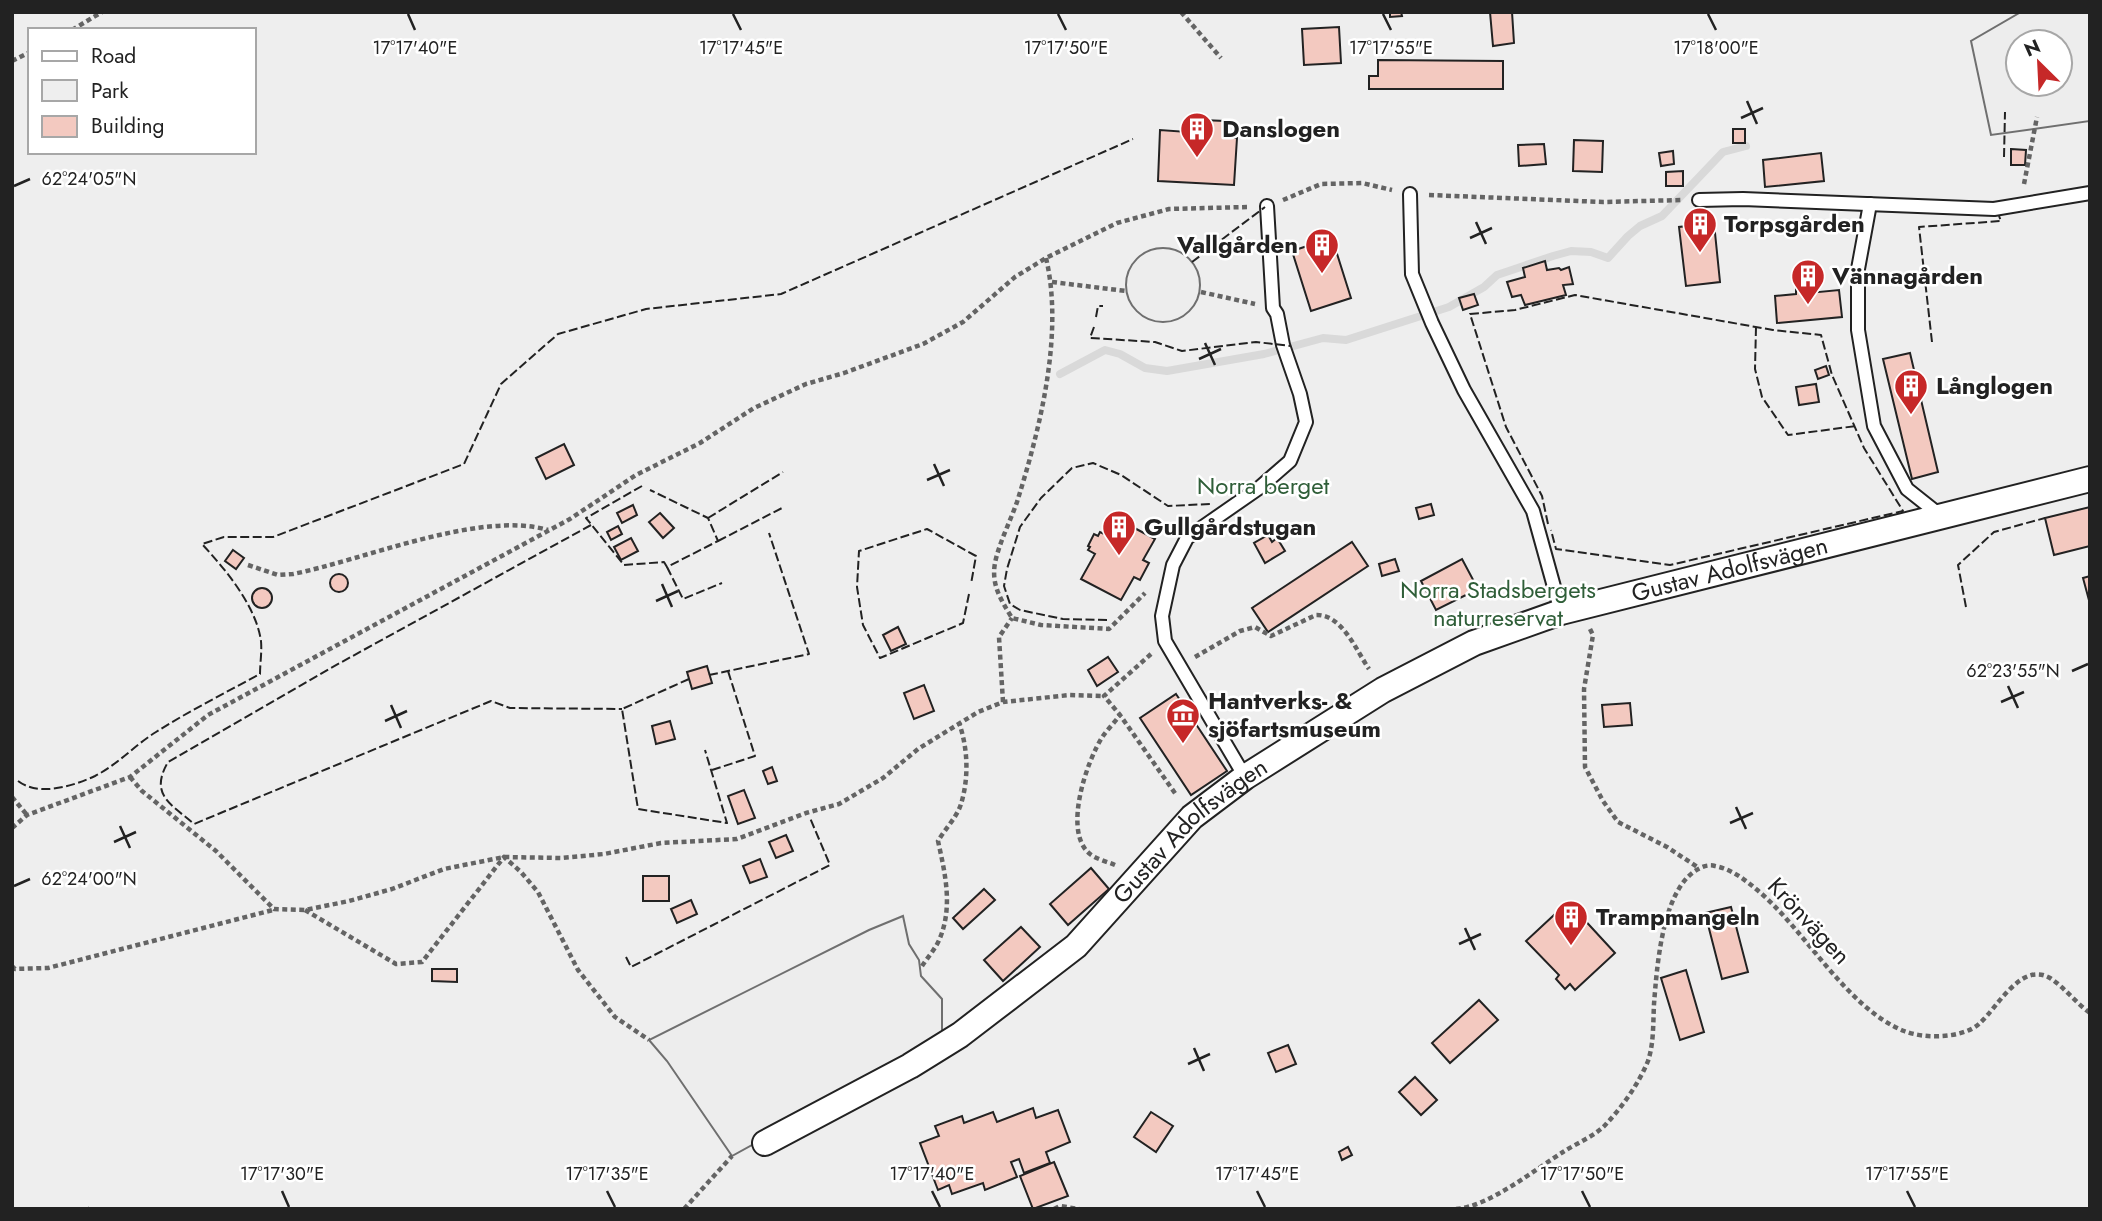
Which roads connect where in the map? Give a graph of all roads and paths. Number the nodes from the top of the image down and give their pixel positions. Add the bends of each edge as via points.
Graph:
1 (102, 12) edge
2 (1181, 12) edge
3 (75, 28) edge
4 (28, 53) edge
5 (1221, 58) dead end
6 (12, 61) edge
7 (2037, 117) dead end
8 (2090, 193) edge
9 (1410, 194) junction
10 (1699, 200) dead end
11 (1655, 201) dead end
12 (1870, 204) junction
13 (2016, 205) junction
14 (1267, 206) junction
15 (1046, 258) junction
16 (1052, 282) junction
17 (1126, 291) dead end
18 (1201, 292) dead end
19 (1273, 308) junction
20 (2090, 479) edge
21 (1941, 516) junction
22 (549, 530) junction
23 (248, 565) dead end
24 (1173, 565) junction
25 (1572, 610) junction
26 (1012, 618) junction
27 (1165, 641) junction
28 (1179, 666) junction
29 (1383, 690) junction
30 (1104, 696) junction
31 (1003, 702) junction
32 (1120, 715) junction
33 (960, 723) junction
34 (130, 777) junction
35 (1245, 777) junction
36 (12, 797) edge
37 (27, 815) junction
38 (1192, 817) junction
39 (12, 828) edge
40 (504, 857) junction
41 (1699, 868) junction
42 (1139, 875) junction
43 (274, 909) junction
44 (305, 910) junction
45 (12, 965) edge
46 (922, 966) dead end
47 (2090, 1013) edge
48 (649, 1040) dead end
49 (765, 1143) dead end
50 (732, 1156) dead end
51 (684, 1209) edge
52 (1054, 1209) edge
53 (1079, 1209) edge
54 (1456, 1209) edge

1 - 3 path
2 - 5 path
4 - 6 path
7 - 13 path
8 - 13 lane
9 - 11 path
9 - 14 path via 1362,183 1321,184
9 - 25 lane via 1412,274 1464,390 1533,511
10 - 12 lane
12 - 13 lane via 1994,209
12 - 21 lane via 1858,268 1857,330 1874,426 1907,489
14 - 15 path via 1169,209 1117,223
14 - 19 lane
15 - 16 path
15 - 22 path via 1015,277 963,322 923,344 806,384 754,408
16 - 17 path
16 - 26 path via 1048,381 995,564 995,591
18 - 19 path
19 - 24 lane via 1306,422 1290,461 1187,538
20 - 21 street, Gustav Adolfsvägen
21 - 25 street, Gustav Adolfsvägen
22 - 23 path via 503,524 472,529 293,574 278,575
22 - 34 path via 208,715
24 - 26 path via 1109,629 1041,625
24 - 27 lane via 1162,616
25 - 29 street, Gustav Adolfsvägen via 1474,643
25 - 41 path via 1593,635 1584,689 1585,767 1618,822
26 - 31 path via 999,637
27 - 28 lane
27 - 30 path
28 - 29 path via 1240,631 1255,627 1271,636 1322,615 1337,622
28 - 35 lane
29 - 35 street, Gustav Adolfsvägen
30 - 31 path
30 - 32 path
31 - 33 path
32 - 38 path
32 - 42 path via 1102,738 1086,775 1077,803 1077,825 1090,854
33 - 40 path via 839,804 737,839 661,843 561,858
33 - 46 path via 967,757 963,796 938,841 947,888 945,912 940,938
34 - 37 path
34 - 43 path via 216,851
35 - 38 street, Gustav Adolfsvägen
36 - 37 path
37 - 39 path
38 - 42 street, Gustav Adolfsvägen
40 - 44 path via 444,869 393,890
40 - 44 path via 422,962 396,964
40 - 48 path via 538,891 578,970 615,1017
41 - 47 path, Krönvägen via 1725,869 1775,904 1878,1019 1906,1032 1957,1034 1979,1024 2014,985 2031,975 2048,977
41 - 54 path via 1683,879 1671,905 1656,969 1652,1050 1630,1093 1606,1125 1504,1191
42 - 49 street, Gustav Adolfsvägen via 1076,946 960,1035
43 - 44 path
43 - 45 path via 48,968 15,969
50 - 51 path
52 - 53 path

